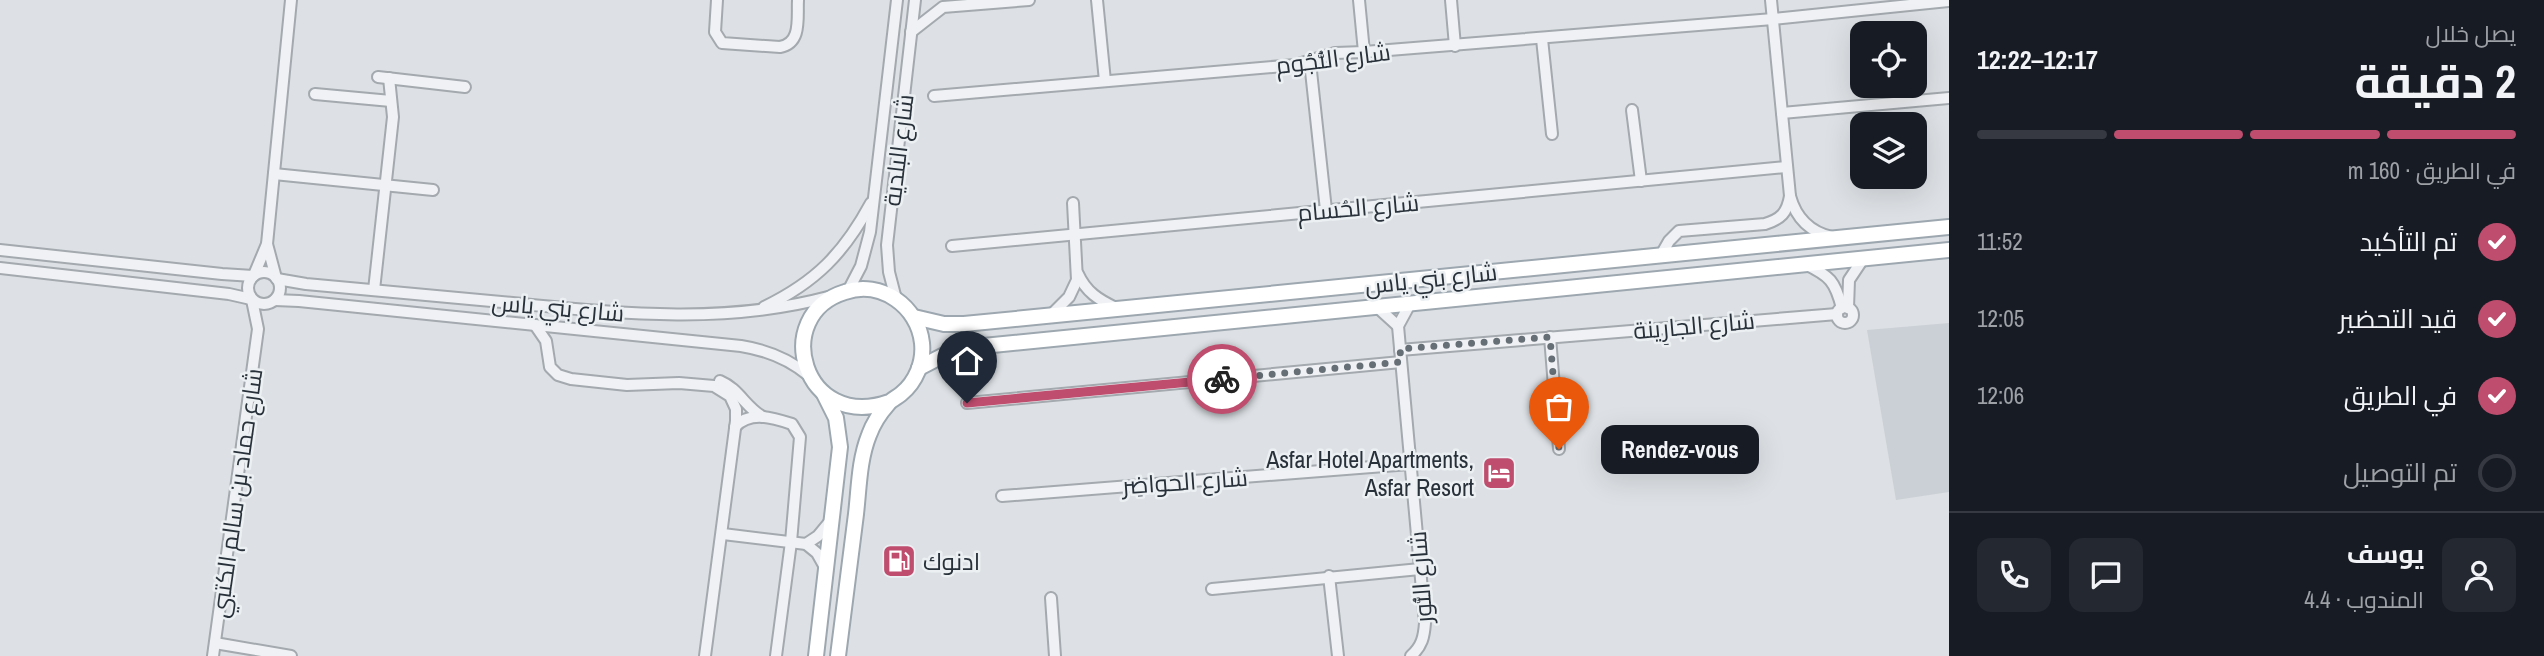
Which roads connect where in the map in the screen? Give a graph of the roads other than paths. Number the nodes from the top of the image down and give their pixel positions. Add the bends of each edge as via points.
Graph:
1 (292, 0) edge
2 (717, 0) edge
3 (798, 0) edge
4 (915, 0) edge
5 (1028, 0) edge
6 (1097, 0) edge
7 (1359, 0) edge
8 (1451, 0) edge
9 (1771, 0) edge
10 (896, 1) edge
11 (1949, 1) edge
12 (939, 4) edge
13 (1773, 19) junction
14 (911, 32) junction
15 (1542, 39) junction
16 (1455, 46) junction
17 (1364, 52) junction
18 (1310, 62) junction
19 (1105, 81) junction
20 (465, 86) dead end
21 (315, 94) dead end
22 (934, 96) dead end
23 (1949, 98) edge
24 (391, 101) junction
25 (1632, 110) dead end
26 (1782, 113) junction
27 (1552, 134) dead end
28 (1786, 167) junction
29 (274, 174) junction
30 (1641, 181) junction
31 (386, 185) junction
32 (433, 190) dead end
33 (1790, 197) junction
34 (874, 198) junction
35 (1073, 203) dead end
36 (1326, 210) junction
37 (1949, 227) edge
38 (1075, 234) junction
39 (1836, 237) junction
40 (267, 244) junction
41 (1757, 245) junction
42 (952, 246) dead end
43 (0, 250) edge
44 (1949, 250) edge
45 (1661, 255) junction
46 (1863, 259) junction
47 (1805, 264) junction
48 (0, 268) edge
49 (1078, 274) junction
50 (1705, 274) junction
51 (254, 275) junction
52 (276, 278) junction
53 (374, 290) junction
54 (843, 293) junction
55 (251, 299) junction
56 (896, 299) junction
57 (274, 301) junction
58 (1411, 302) junction
59 (1376, 306) junction
60 (1118, 309) junction
61 (1842, 310) junction
62 (753, 312) junction
63 (1051, 316) junction
64 (914, 317) junction
65 (535, 325) junction
66 (1398, 326) junction
67 (564, 328) junction
68 (258, 329) junction
69 (1550, 337) junction
70 (547, 348) junction
71 (1400, 349) junction
72 (1401, 362) junction
73 (919, 368) junction
74 (810, 377) junction
75 (694, 383) junction
76 (823, 393) junction
77 (889, 402) junction
78 (967, 403) dead end
79 (763, 418) junction
80 (736, 427) junction
81 (1559, 449) dead end
82 (1410, 464) junction
83 (1002, 496) dead end
84 (832, 518) junction
85 (723, 534) junction
86 (791, 542) junction
87 (806, 544) junction
88 (1420, 569) junction
89 (826, 571) junction
90 (1329, 576) junction
91 (1212, 589) dead end
92 (1051, 598) dead end
93 (215, 643) junction
94 (213, 656) edge
95 (291, 656) edge
96 (705, 656) edge
97 (776, 656) edge
98 (816, 656) edge
99 (838, 656) edge
100 (1055, 656) edge
101 (1338, 656) edge
102 (1411, 656) edge

1 - 29 street
2 - 3 street via 715,32 722,43 780,47 796,36
4 - 14 street, شارع البلدية
5 - 12 street
6 - 19 street
7 - 17 street
8 - 16 street
9 - 13 street
10 - 34 street, شارع البلدية
11 - 13 street, شارع النُّجُوم
12 - 14 street
13 - 15 street, شارع النُّجُوم
13 - 26 street
14 - 56 street, شارع البلدية via 887,246
15 - 16 street, شارع النُّجُوم
15 - 27 street
16 - 17 street, شارع النُّجُوم
17 - 18 street, شارع النُّجُوم via 1335,53
18 - 19 street, شارع النُّجُوم
18 - 36 street
19 - 22 street, شارع النُّجُوم
20 - 24 street via 383,78
21 - 24 street
23 - 26 street
24 - 31 street
25 - 30 street
26 - 28 street
28 - 30 street, شارع الحُسام
28 - 33 street
29 - 31 street
29 - 40 street
30 - 36 street, شارع الحُسام
31 - 32 street
31 - 53 street
33 - 39 street via 1802,221
33 - 45 street via 1784,215 1765,224 1679,230
34 - 54 street, شارع البلدية via 865,253
34 - 62 street via 828,265 801,287
35 - 38 street
36 - 38 street, شارع الحُسام
37 - 39 main road, شارع بني ياس
38 - 42 street, شارع الحُسام
38 - 49 street
39 - 41 main road, شارع بني ياس
40 - 51 street
40 - 52 street
41 - 45 main road, شارع بني ياس
41 - 50 main road via 1745,253 1706,258 1702,264
43 - 51 street
44 - 46 main road, شارع بني ياس
45 - 60 main road, شارع بني ياس
46 - 47 main road, شارع بني ياس
46 - 61 street via 1849,280
47 - 50 main road, شارع بني ياس
47 - 61 street via 1833,283
48 - 55 street
49 - 60 street via 1094,296
49 - 63 street via 1069,297
50 - 58 main road, شارع بني ياس
51 - 52 street via 266,272
51 - 55 street via 247,285
52 - 53 street, شارع بني ياس
52 - 57 street via 280,290
53 - 62 street, شارع بني ياس via 615,313 687,316
54 - 56 main road via 873,290
54 - 62 street, شارع بني ياس
54 - 74 main road via 816,312 804,337
55 - 57 street via 260,304
55 - 68 street, شارع حماد بن سالم الكتبي
56 - 64 main road
57 - 65 street, شارع بني ياس
57 - 68 street, شارع حماد بن سالم الكتبي
58 - 59 main road, شارع بني ياس
58 - 66 street
59 - 66 street
59 - 73 main road, شارع بني ياس via 973,346
60 - 63 main road, شارع بني ياس
61 - 69 street, شارع الجارِينة
63 - 64 main road, شارع بني ياس via 954,325
64 - 73 main road via 923,344
65 - 67 street, شارع بني ياس
65 - 70 street
66 - 71 street, شارع النُّور
67 - 70 street
67 - 74 street, شارع بني ياس via 753,348 785,359
68 - 93 street, شارع حماد بن سالم الكتبي
69 - 71 street, شارع الجارِينة
69 - 81 street
70 - 75 street via 550,367 564,377 627,385
71 - 72 street, شارع النُّور
72 - 78 street
72 - 82 street, شارع النُّور
73 - 77 main road via 911,384
74 - 76 main road
75 - 79 street via 728,384
75 - 80 street via 714,386 730,396
76 - 77 main road via 862,408
76 - 84 main road via 839,432
77 - 99 main road via 864,450
79 - 80 street via 750,417
79 - 86 street via 792,424 800,437
80 - 85 street
82 - 83 street, شارع الحواضِر
82 - 88 street, شارع النُّور
84 - 87 street
84 - 89 main road
85 - 86 street
85 - 96 street
86 - 87 street
86 - 97 street
87 - 89 street via 821,558
88 - 90 street
88 - 102 street, شارع النُّور via 1424,636
89 - 98 main road
90 - 91 street
90 - 101 street
92 - 100 street
93 - 94 street, شارع حماد بن سالم الكتبي
93 - 95 street

